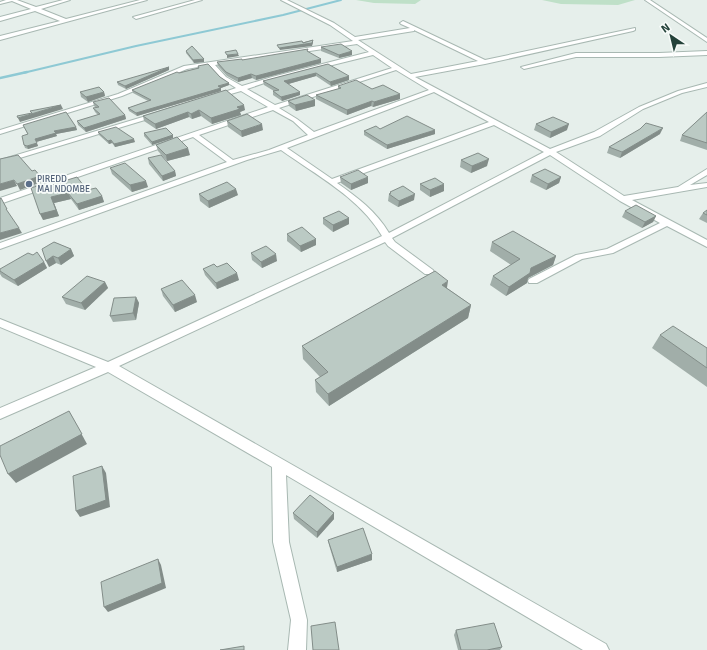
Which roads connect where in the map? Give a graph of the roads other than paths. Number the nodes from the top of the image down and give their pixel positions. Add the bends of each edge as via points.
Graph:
1 (12, 0) edge
2 (68, 0) edge
3 (145, 0) edge
4 (200, 0) edge
5 (283, 0) edge
6 (647, 0) edge
7 (294, 2) edge
8 (0, 3) edge
9 (38, 9) junction
10 (136, 17) dead end
11 (0, 20) edge
12 (66, 21) junction
13 (403, 23) dead end
14 (414, 29) junction
15 (633, 29) dead end
16 (0, 38) edge
17 (356, 40) junction
18 (707, 40) edge
19 (374, 53) junction
20 (707, 53) edge
21 (485, 62) junction
22 (211, 64) junction
23 (524, 67) dead end
24 (397, 68) junction
25 (410, 76) junction
26 (707, 86) edge
27 (242, 88) junction
28 (434, 90) junction
29 (206, 100) edge
30 (274, 108) junction
31 (160, 114) edge
32 (493, 123) junction
33 (0, 132) edge
34 (194, 135) junction
35 (313, 135) junction
36 (281, 147) junction
37 (550, 152) junction
38 (0, 162) edge
39 (233, 163) junction
40 (707, 171) edge
41 (331, 182) junction
42 (707, 185) edge
43 (679, 189) junction
44 (623, 199) junction
45 (0, 201) edge
46 (668, 223) junction
47 (386, 238) junction
48 (707, 244) edge
49 (0, 246) edge
50 (429, 272) dead end
51 (533, 281) dead end
52 (0, 323) edge
53 (107, 366) junction
54 (0, 414) edge
55 (280, 464) junction
56 (297, 650) edge
57 (600, 650) edge

1 - 8 street
1 - 9 street
2 - 9 street
3 - 12 street
4 - 10 street
5 - 7 street
6 - 18 street
7 - 17 street
9 - 11 street
9 - 12 street
12 - 16 street
13 - 14 street
14 - 17 street
14 - 21 street
15 - 21 street
17 - 19 street
17 - 22 street
19 - 24 street
19 - 27 street
20 - 23 street via 576,55
21 - 25 street
22 - 27 street via 224,78
22 - 33 street via 186,67 120,95
24 - 25 street
24 - 30 street
25 - 28 street
26 - 37 street via 680,92 641,108 597,134
27 - 29 street
27 - 30 street
28 - 32 street
28 - 35 street
30 - 34 street
30 - 35 street via 295,120
31 - 38 street
32 - 37 street
32 - 41 street
34 - 39 street
34 - 45 street
35 - 36 street
36 - 39 street
36 - 41 street
37 - 44 street
37 - 47 street
39 - 49 street
40 - 43 street
41 - 47 street via 355,199 378,222
42 - 43 street
43 - 44 street
44 - 46 street
46 - 48 street
46 - 51 street via 610,251 579,257
47 - 50 street via 390,244
47 - 53 street
52 - 53 street
53 - 54 street
53 - 55 street
55 - 56 street via 281,542 299,620
55 - 57 street

